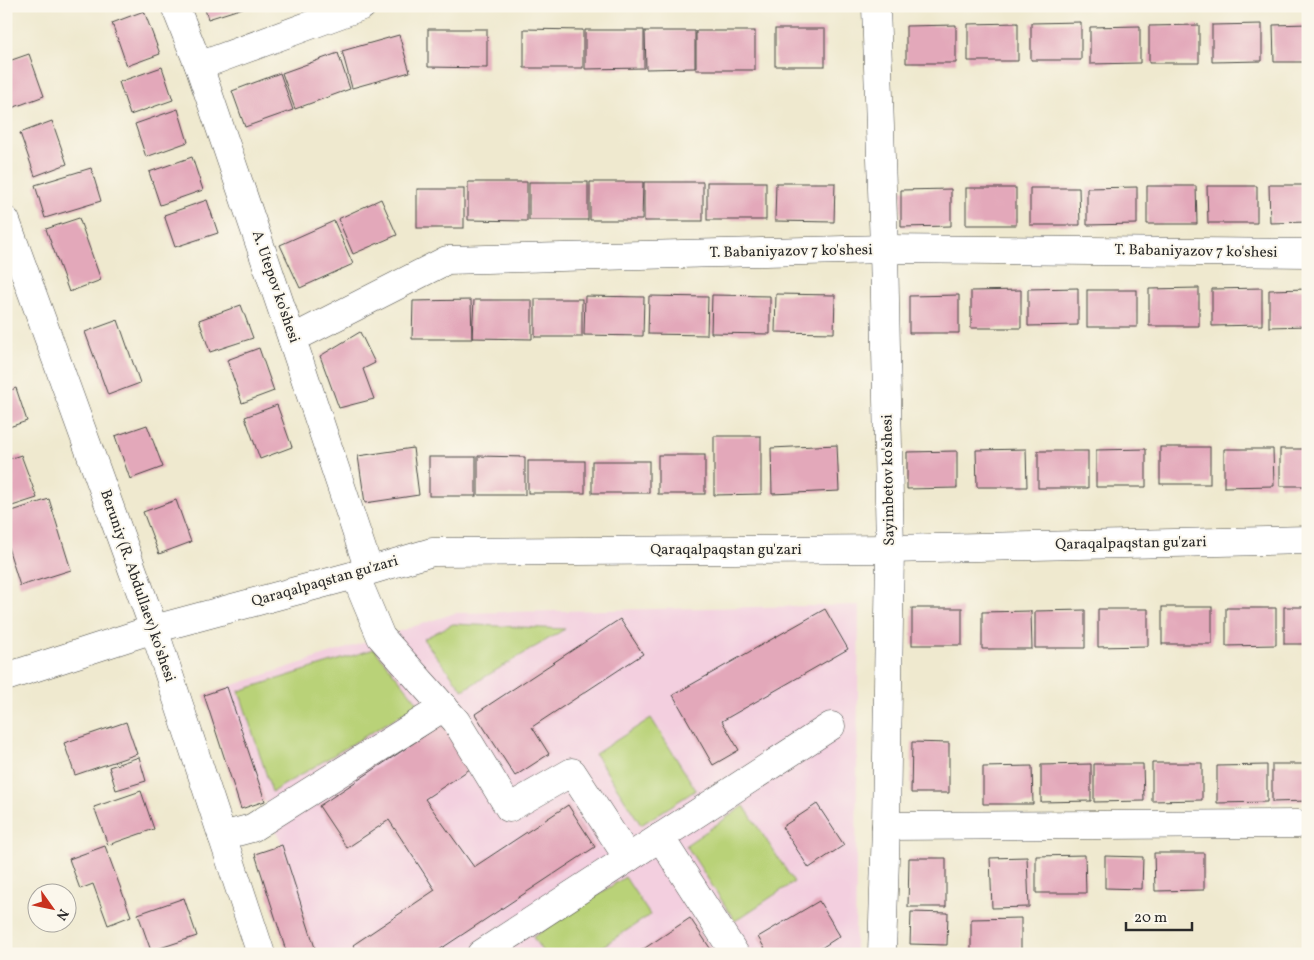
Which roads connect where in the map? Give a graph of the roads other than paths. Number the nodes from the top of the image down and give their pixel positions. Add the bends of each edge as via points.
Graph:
1 (175, 6) edge
2 (362, 6) edge
3 (876, 6) edge
4 (199, 66) junction
5 (6, 221) edge
6 (884, 249) junction
7 (1308, 253) edge
8 (292, 339) junction
9 (1308, 540) edge
10 (890, 549) junction
11 (362, 573) junction
12 (154, 629) junction
13 (6, 677) edge
14 (444, 708) junction
15 (831, 726) dead end
16 (1298, 824) dead end
17 (886, 826) junction
18 (222, 836) junction
19 (660, 837) junction
20 (628, 858) junction
21 (261, 954) edge
22 (481, 954) edge
23 (735, 954) edge
24 (882, 954) edge

1 - 4 street, A. Utepov ko'shesi
2 - 4 street
3 - 6 street, Sayimbetov ko'shesi
4 - 8 street, A. Utepov ko'shesi
5 - 12 street, Beruniy (R. Abdullaev) ko'shesi
6 - 7 street, T. Babaniyazov 7 ko'shesi
6 - 8 street, T. Babaniyazov 7 ko'shesi via 447,260
6 - 10 street, Sayimbetov ko'shesi
8 - 11 street, A. Utepov ko'shesi
9 - 10 street, Qaraqalpaqstan gu'zari
10 - 11 street, Qaraqalpaqstan gu'zari via 432,552
10 - 17 street, Sayimbetov ko'shesi
11 - 12 street, Qaraqalpaqstan gu'zari
11 - 14 street, A. Utepov ko'shesi via 381,637
12 - 13 street, Qaraqalpaqstan gu'zari
12 - 18 street, Beruniy (R. Abdullaev) ko'shesi
14 - 18 street via 252,828
14 - 20 street, A. Utepov ko'shesi via 456,721 509,808 572,772
15 - 19 street
16 - 17 street
17 - 24 street, Sayimbetov ko'shesi
18 - 21 street, Beruniy (R. Abdullaev) ko'shesi
19 - 20 street
19 - 23 street
20 - 22 street

